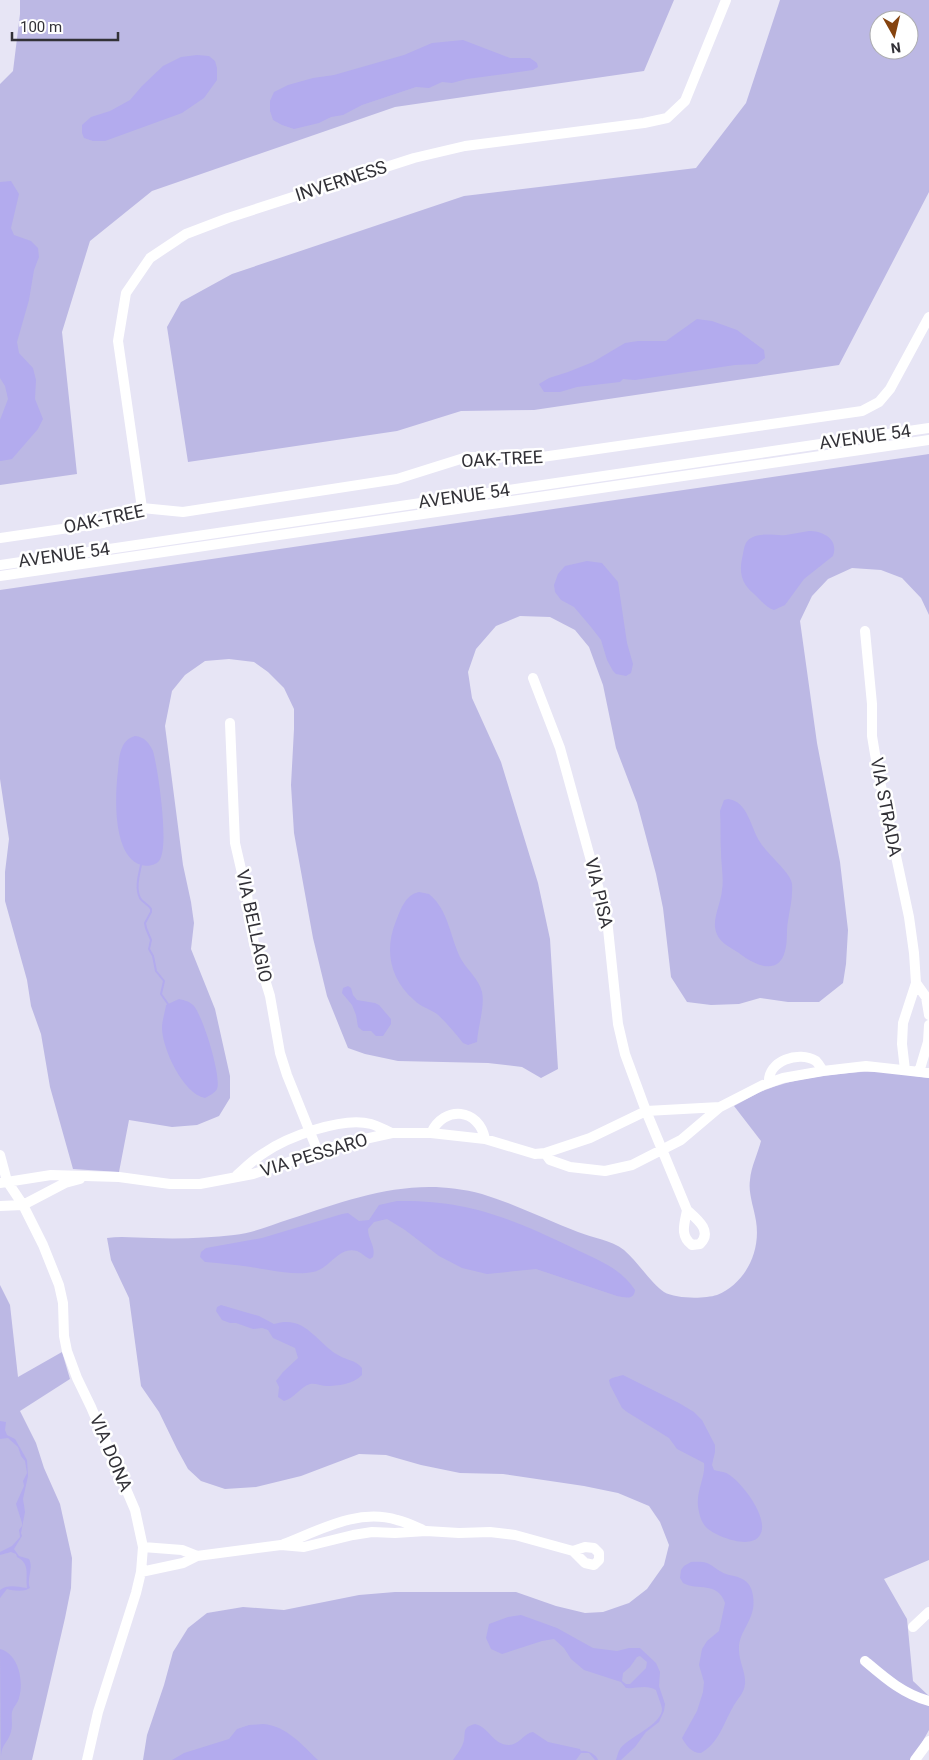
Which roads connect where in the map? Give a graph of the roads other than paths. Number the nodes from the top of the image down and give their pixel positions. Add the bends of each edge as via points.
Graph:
1 (726, 0) edge
2 (929, 317) edge
3 (929, 428) edge
4 (929, 440) edge
5 (142, 508) junction
6 (0, 538) edge
7 (0, 565) edge
8 (0, 576) edge
9 (865, 631) dead end
10 (533, 678) dead end
11 (230, 723) dead end
12 (916, 983) junction
13 (929, 1016) edge
14 (929, 1025) edge
15 (905, 1070) junction
16 (823, 1071) junction
17 (924, 1072) edge
18 (769, 1083) junction
19 (720, 1107) junction
20 (646, 1111) junction
21 (311, 1132) junction
22 (392, 1133) junction
23 (431, 1133) junction
24 (485, 1139) junction
25 (662, 1151) junction
26 (318, 1152) junction
27 (544, 1153) junction
28 (0, 1155) edge
29 (90, 1176) junction
30 (235, 1176) junction
31 (4, 1182) edge
32 (23, 1205) junction
33 (0, 1206) edge
34 (687, 1210) dead end
35 (426, 1531) junction
36 (281, 1545) junction
37 (143, 1547) junction
38 (573, 1551) dead end
39 (197, 1556) junction
40 (140, 1572) junction
41 (929, 1612) edge
42 (913, 1627) dead end
43 (865, 1661) dead end
44 (929, 1701) edge
45 (929, 1741) edge
46 (88, 1760) edge
47 (916, 1760) edge

1 - 5 street, INVERNESS via 685,101 667,118 465,146 414,158 228,218 186,234 150,258 126,293 118,341
2 - 5 street, OAK-TREE via 890,389 879,402 862,411 542,457 467,457 397,479 184,512
3 - 7 street, AVENUE 54
4 - 8 street, AVENUE 54
5 - 6 street, OAK-TREE via 102,523
9 - 12 street, VIA STRADA via 872,736 909,917
10 - 20 street, VIA PISA via 560,748 603,902 618,1024 625,1054
11 - 21 street, VIA BELLAGIO via 235,843 254,944 270,996 280,1053
12 - 13 street, VIA STRADA via 926,997
12 - 15 street, VIA STRADA via 902,1023
14 - 17 street
15 - 16 street, VIA PESSARO via 866,1066
15 - 17 street, VIA PESSARO
16 - 18 street, VIA PESSARO
16 - 18 street via 817,1062 794,1057 774,1067
18 - 19 street, VIA PESSARO
19 - 20 street, VIA PESSARO
19 - 25 street, VIA PESSARO via 681,1140
20 - 25 street, VIA PISA
20 - 27 street, VIA PESSARO via 590,1138
21 - 22 street, VIA PESSARO via 351,1122 370,1124
21 - 26 street, VIA BELLAGIO
21 - 30 street, VIA PESSARO via 264,1153
22 - 23 street, VIA PESSARO
22 - 26 street, VIA PESSARO
23 - 24 street, VIA PESSARO
23 - 24 street via 440,1119 466,1114 480,1125
24 - 27 street, VIA PESSARO via 534,1154
25 - 27 street, VIA PESSARO via 632,1166 605,1170 570,1167 550,1160
25 - 34 street, VIA PISA
26 - 30 street, VIA PESSARO via 253,1174
28 - 31 street, VIA DONA
29 - 30 street, VIA PESSARO via 200,1184
29 - 31 street, VIA PESSARO via 51,1174
29 - 32 street, VIA PESSARO via 64,1183
31 - 32 street, VIA DONA
32 - 33 street, VIA PESSARO
32 - 37 street, VIA DONA via 59,1285 68,1351 135,1510
35 - 36 street via 372,1532 304,1547
35 - 36 street via 396,1519 373,1516 353,1518
35 - 38 street via 515,1535
36 - 39 street
37 - 39 street via 182,1550
37 - 40 street, VIA DONA
39 - 40 street via 183,1563
40 - 46 street, VIA DONA via 98,1712
41 - 42 street
43 - 44 street via 896,1687
45 - 47 street

